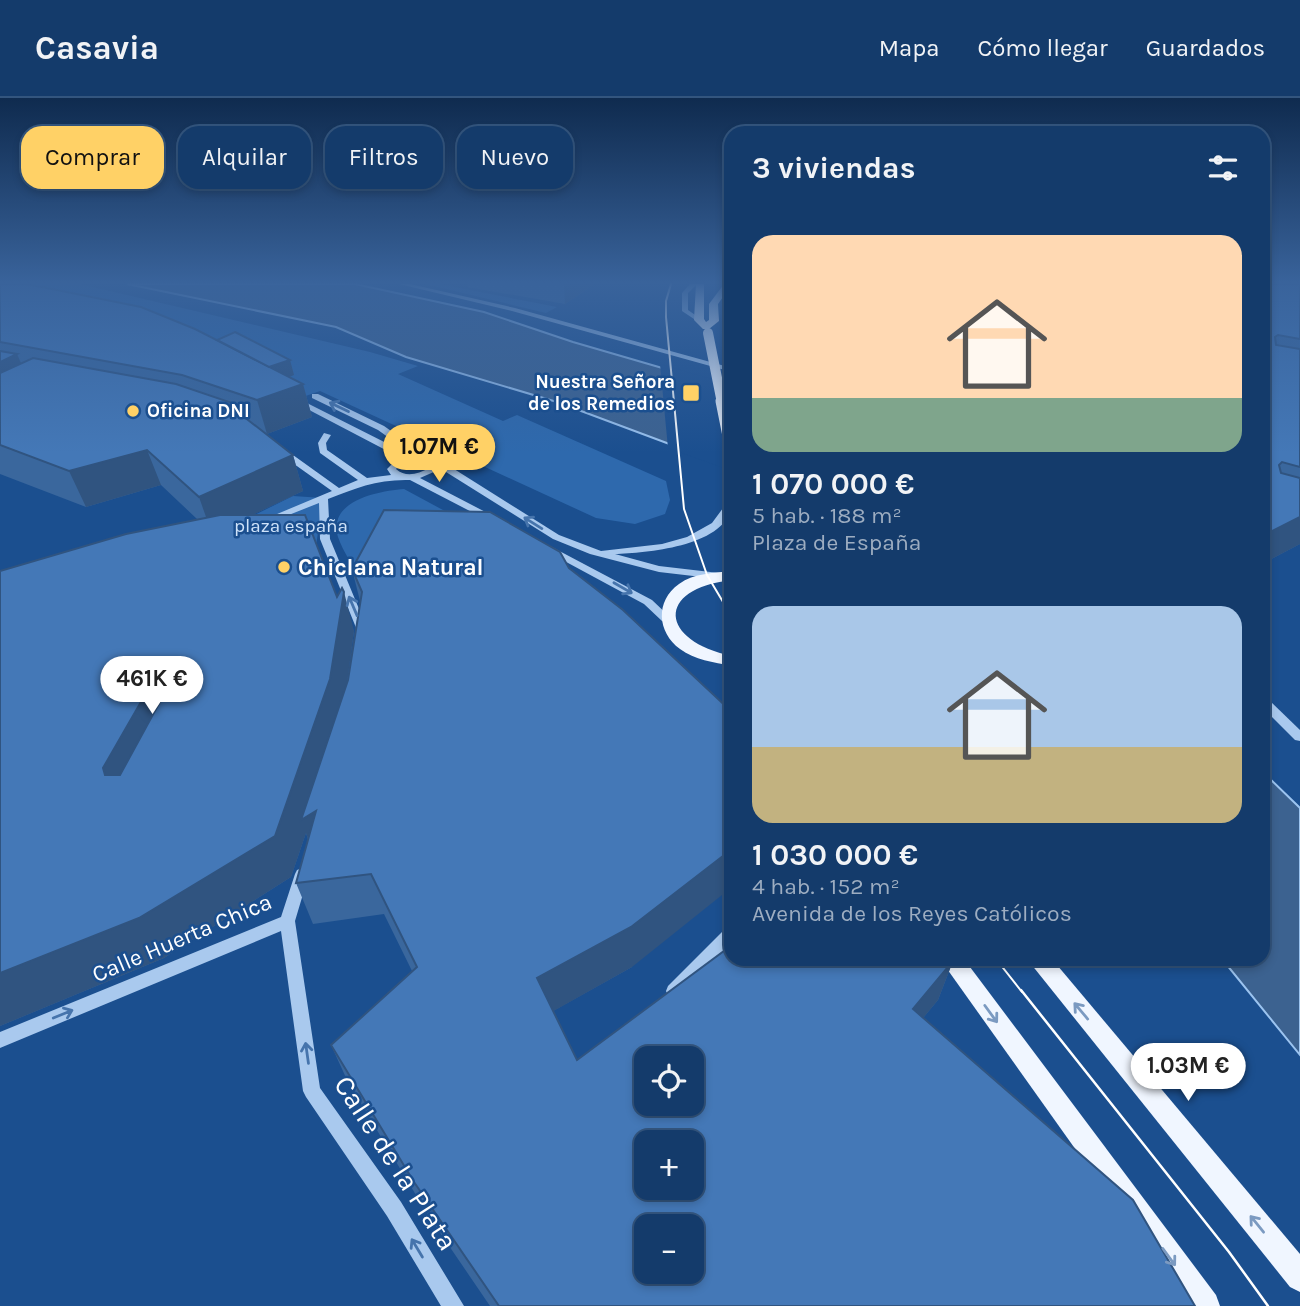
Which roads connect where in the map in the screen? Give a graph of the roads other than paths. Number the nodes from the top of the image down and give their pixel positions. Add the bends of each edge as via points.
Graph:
1 (632, 340) edge
2 (707, 340) edge
3 (724, 368) edge
4 (315, 396) dead end
5 (290, 398) edge
6 (724, 416) edge
7 (327, 435) dead end
8 (277, 448) edge
9 (422, 456) junction
10 (407, 457) junction
11 (435, 462) junction
12 (405, 477) junction
13 (365, 481) junction
14 (339, 492) junction
15 (323, 498) junction
16 (724, 514) edge
17 (506, 526) edge
18 (247, 528) edge
19 (541, 545) edge
20 (594, 552) junction
21 (585, 566) junction
22 (724, 573) edge
23 (724, 574) edge
24 (594, 586) edge
25 (666, 619) junction
26 (361, 643) edge
27 (706, 656) junction
28 (724, 659) edge
29 (724, 666) edge
30 (1270, 708) edge
31 (1300, 737) edge
32 (307, 859) edge
33 (287, 921) junction
34 (724, 941) edge
35 (956, 966) edge
36 (1044, 966) edge
37 (666, 999) edge
38 (0, 1040) edge
39 (1300, 1277) edge
40 (453, 1306) edge
41 (1205, 1306) edge

1 - 3 street
2 - 6 main road, bridge
9 -> 4 street via 382,428
5 - 10 street
7 - 13 street via 323,451
8 - 14 street
9 - 10 street
9 - 11 street
10 - 12 street via 392,465 392,472
11 - 12 street via 429,472
20 -> 11 street via 556,537
12 - 13 street
12 - 17 street
13 - 14 street
14 - 15 street
15 - 18 street
26 -> 15 street via 363,631 325,539
16 - 20 street via 715,525 662,547
19 - 21 street
20 - 22 street via 659,569
21 - 24 street
21 -> 25 street via 648,602
23 - 25 main road via 681,589 667,608
25 - 27 main road via 678,640
27 - 28 main road
27 - 29 main road
30 - 31 street
32 - 33 street, Calle Huerta Chica
38 -> 33 street, Calle Huerta Chica
40 -> 33 street, Calle de la Plata via 394,1209 312,1091
34 - 37 street
35 -> 41 main road
39 -> 36 main road

